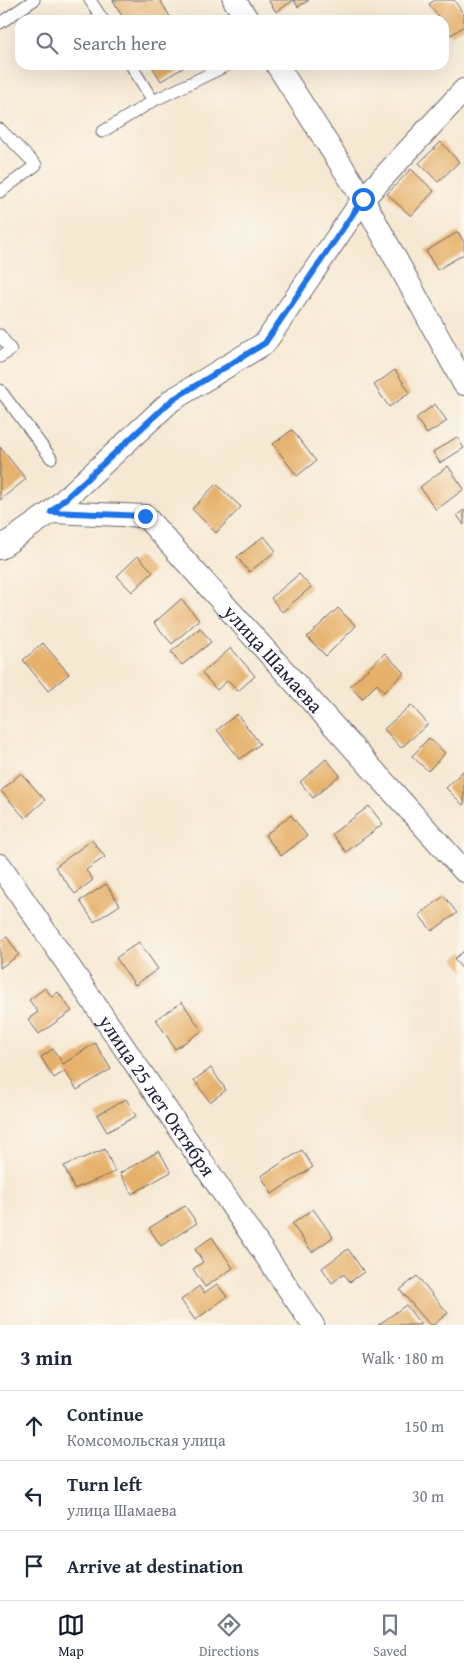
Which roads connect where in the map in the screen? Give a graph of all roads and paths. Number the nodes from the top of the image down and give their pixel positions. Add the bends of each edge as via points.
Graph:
1 (34, 0) edge
2 (90, 0) edge
3 (234, 0) edge
4 (100, 15) edge
5 (244, 15) edge
6 (0, 23) edge
7 (134, 70) edge
8 (218, 70) edge
9 (280, 70) edge
10 (464, 90) edge
11 (153, 101) junction
12 (0, 129) edge
13 (102, 132) dead end
14 (0, 192) edge
15 (363, 199) junction
16 (0, 335) edge
17 (0, 357) edge
18 (464, 384) edge
19 (0, 390) edge
20 (51, 458) dead end
21 (51, 512) junction
22 (0, 548) edge
23 (0, 865) edge
24 (464, 871) edge
25 (313, 1325) edge

1 - 6 lane
2 - 4 lane
3 - 5 street
7 - 11 lane
8 - 11 lane
9 - 15 street
10 - 15 street
11 - 13 lane
12 - 14 lane via 36,165
15 - 18 street
15 - 21 street via 265,343 172,400
16 - 17 lane via 11,350
19 - 20 lane
21 - 22 street
21 - 24 street, улица Шамаева via 145,516
23 - 25 street, улица 25 лет Октября

